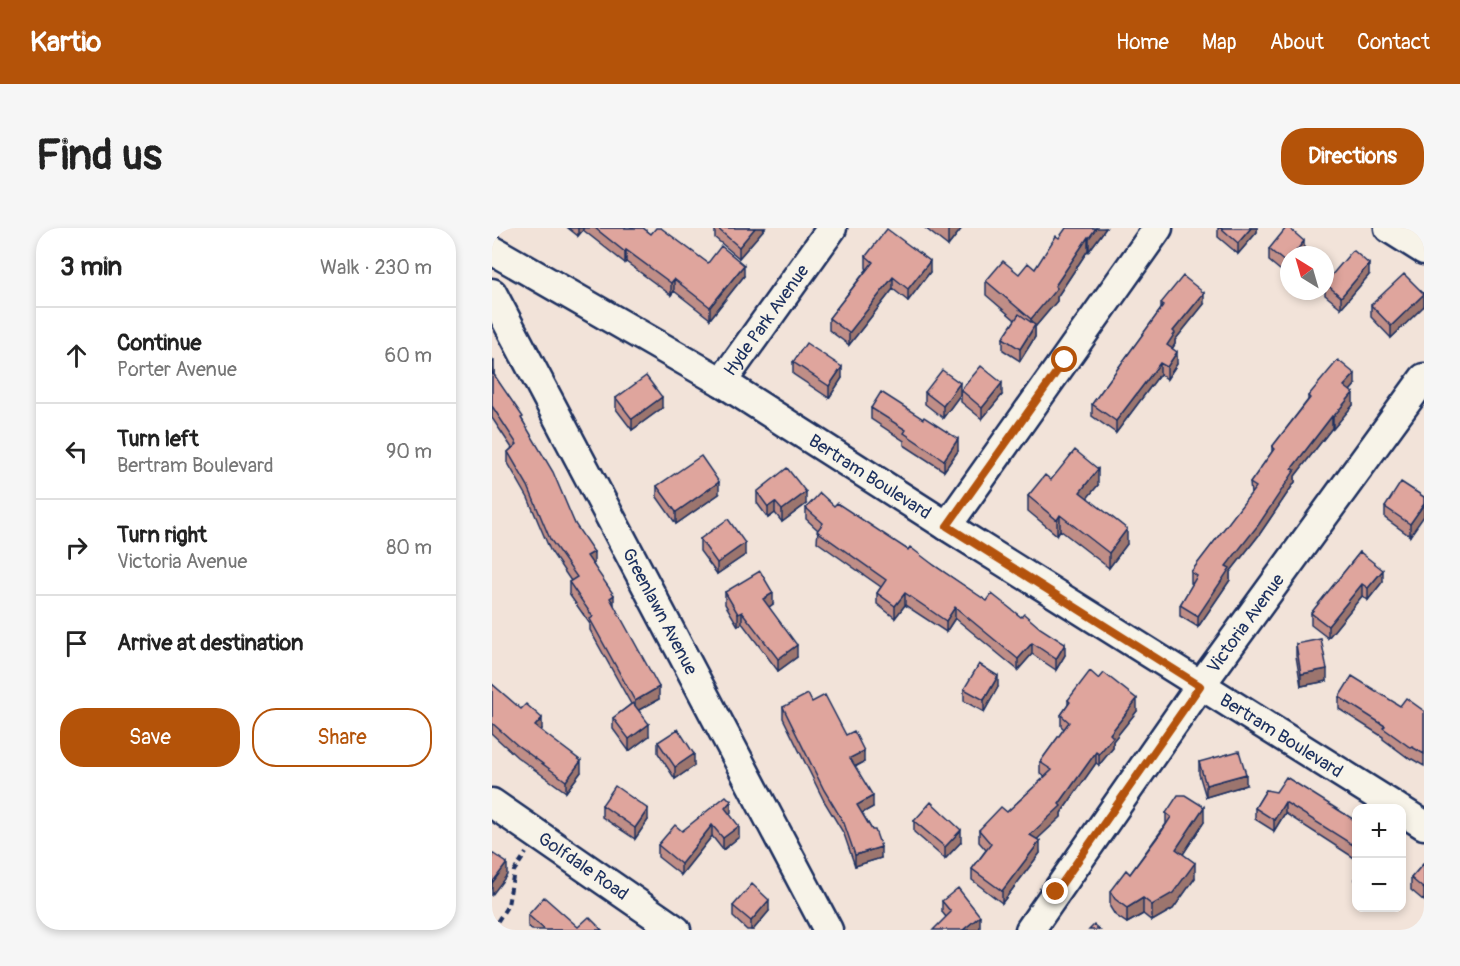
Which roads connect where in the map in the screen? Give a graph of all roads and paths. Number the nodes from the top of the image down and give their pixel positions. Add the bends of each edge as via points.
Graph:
1 (832, 228) edge
2 (1158, 228) edge
3 (1389, 228) edge
4 (492, 249) edge
5 (1424, 250) edge
6 (492, 293) edge
7 (1424, 378) edge
8 (722, 382) junction
9 (947, 526) junction
10 (1200, 686) junction
11 (492, 803) edge
12 (1391, 804) edge
13 (1406, 814) edge
14 (1424, 825) edge
15 (526, 852) dead end
16 (492, 930) edge
17 (676, 930) edge
18 (828, 930) edge
19 (1030, 930) edge

1 - 8 street, Hyde Park Avenue
2 - 9 street
3 - 5 street
4 - 8 street, Bertram Boulevard
6 - 18 street, Greenlawn Avenue
7 - 10 street, Victoria Avenue
8 - 9 street, Bertram Boulevard
9 - 10 street, Bertram Boulevard
10 - 12 street, Bertram Boulevard
10 - 19 street, Victoria Avenue
11 - 17 street, Golfdale Road
13 - 14 street
15 - 16 path via 514,871 508,905

